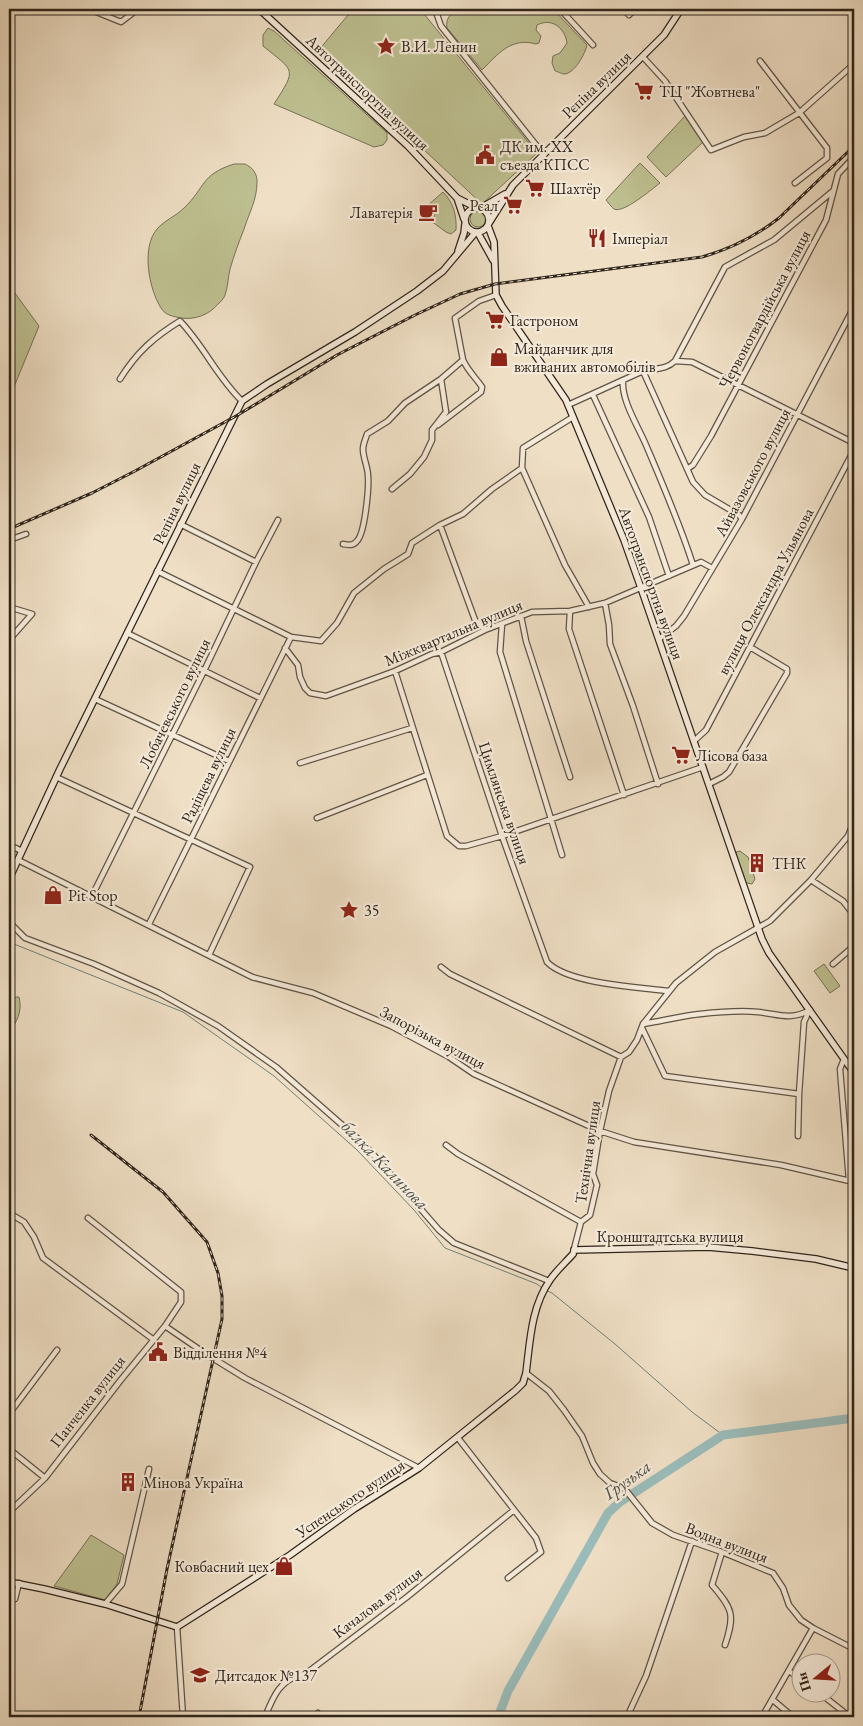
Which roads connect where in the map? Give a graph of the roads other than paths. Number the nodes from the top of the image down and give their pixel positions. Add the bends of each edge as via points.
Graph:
1 (89, 9) edge
2 (138, 9) edge
3 (259, 9) edge
4 (435, 9) edge
5 (624, 9) edge
6 (635, 9) edge
7 (562, 10) edge
8 (679, 10) edge
9 (593, 45) dead end
10 (642, 57) junction
11 (760, 61) dead end
12 (854, 64) edge
13 (800, 113) junction
14 (544, 155) junction
15 (854, 157) edge
16 (795, 183) dead end
17 (513, 185) junction
18 (834, 190) junction
19 (457, 198) junction
20 (479, 208) junction
21 (465, 221) junction
22 (489, 224) junction
23 (477, 233) junction
24 (456, 256) junction
25 (495, 262) junction
26 (496, 295) junction
27 (854, 307) edge
28 (463, 360) junction
29 (675, 361) junction
30 (643, 371) junction
31 (120, 378) dead end
32 (441, 379) junction
33 (623, 380) junction
34 (738, 384) junction
35 (593, 395) junction
36 (242, 402) junction
37 (568, 405) junction
38 (797, 414) junction
39 (573, 417) junction
40 (432, 430) junction
41 (854, 443) edge
42 (854, 450) edge
43 (522, 468) junction
44 (687, 469) junction
45 (392, 489) dead end
46 (742, 519) junction
47 (278, 520) dead end
48 (180, 524) junction
49 (440, 525) junction
50 (26, 534) dead end
51 (9, 540) edge
52 (343, 544) dead end
53 (256, 562) junction
54 (693, 565) junction
55 (712, 568) junction
56 (157, 571) junction
57 (669, 576) junction
58 (641, 588) junction
59 (606, 603) junction
60 (9, 607) edge
61 (589, 607) junction
62 (234, 608) junction
63 (570, 611) junction
64 (521, 616) junction
65 (502, 624) junction
66 (485, 630) junction
67 (127, 633) junction
68 (291, 636) junction
69 (659, 639) junction
70 (9, 640) edge
71 (750, 647) junction
72 (286, 648) junction
73 (441, 652) junction
74 (204, 671) junction
75 (395, 671) junction
76 (260, 698) junction
77 (95, 699) junction
78 (412, 728) junction
79 (172, 734) junction
80 (694, 741) junction
81 (229, 761) junction
82 (300, 763) dead end
83 (703, 767) junction
84 (427, 775) junction
85 (56, 777) junction
86 (570, 777) dead end
87 (658, 784) junction
88 (709, 784) junction
89 (624, 795) junction
90 (134, 813) junction
91 (317, 818) dead end
92 (551, 819) junction
93 (854, 822) edge
94 (502, 836) junction
95 (190, 840) junction
96 (9, 845) edge
97 (22, 851) junction
98 (562, 855) dead end
99 (18, 860) junction
100 (9, 879) edge
101 (811, 880) junction
102 (92, 896) junction
103 (854, 915) edge
104 (9, 922) edge
105 (149, 924) junction
106 (758, 928) junction
107 (854, 946) edge
108 (209, 955) junction
109 (833, 964) dead end
110 (441, 967) dead end
111 (669, 991) junction
112 (810, 1010) junction
113 (642, 1026) junction
114 (621, 1058) junction
115 (844, 1059) junction
116 (854, 1073) edge
117 (799, 1094) junction
118 (600, 1131) junction
119 (798, 1136) dead end
120 (446, 1146) dead end
121 (849, 1180) junction
122 (854, 1182) edge
123 (9, 1213) edge
124 (88, 1218) dead end
125 (581, 1222) junction
126 (574, 1252) junction
127 (854, 1268) edge
128 (549, 1281) junction
129 (165, 1326) junction
130 (154, 1340) junction
131 (57, 1350) dead end
132 (526, 1373) junction
133 (9, 1414) edge
134 (458, 1438) junction
135 (9, 1449) edge
136 (419, 1468) junction
137 (149, 1469) dead end
138 (45, 1478) junction
139 (514, 1510) junction
140 (9, 1512) edge
141 (692, 1542) junction
142 (722, 1552) junction
143 (508, 1578) dead end
144 (9, 1582) edge
145 (19, 1583) junction
146 (9, 1597) edge
147 (105, 1604) junction
148 (177, 1627) junction
149 (813, 1628) junction
150 (725, 1645) dead end
151 (854, 1650) edge
152 (789, 1671) joint
153 (773, 1700) junction
154 (834, 1704) edge
155 (183, 1717) edge
156 (265, 1717) edge
157 (627, 1717) edge
158 (762, 1717) edge
159 (793, 1717) edge
160 (850, 1717) edge

1 - 2 street via 121,22
3 - 19 street, Автотранспортна вулиця via 408,146
4 - 14 street via 441,26
5 - 6 street via 629,15
7 - 9 street
8 - 10 street, Рєпіна вулиця via 664,36
10 - 13 street via 665,80 711,150 765,133
10 - 14 street, Рєпіна вулиця
11 - 13 street
12 - 13 street
13 - 16 street via 827,148 827,158
14 - 17 street, Рєпіна вулиця
15 - 18 street, Червоногвардійська вулиця via 838,174
17 - 20 street via 501,198
17 - 22 street, Рєпіна вулиця
18 - 29 street via 774,240 725,268
18 - 34 street, Червоногвардійська вулиця via 826,220
19 - 20 street
19 - 21 street
20 - 21 street via 466,213
20 - 22 street via 486,212
21 - 23 street via 468,230
21 - 24 street
22 - 23 street
22 - 25 street, Автотранспортна вулиця
23 - 24 street, Рєпіна вулиця
23 - 25 street
24 - 36 street, Рєпіна вулиця via 417,291
25 - 26 street, Автотранспортна вулиця
26 - 28 street via 479,301 455,318
26 - 37 street, Автотранспортна вулиця
27 - 38 street, Айвазовського вулиця
28 - 32 street
28 - 40 street via 482,387 481,392
29 - 30 street via 662,369
29 - 34 street via 692,362
30 - 33 street
30 - 44 street
31 - 36 street via 140,351 180,321 228,388
32 - 40 street via 446,412
32 - 52 street via 405,403 388,422 367,434 363,448 369,479 367,506 360,538 350,546
33 - 35 street
33 - 54 street via 622,389 627,403
34 - 38 street
34 - 44 street, Червоногвардійська вулиця via 711,436
35 - 37 street
35 - 57 street via 649,518
36 - 48 street, Рєпіна вулиця
37 - 39 street, Автотранспортна вулиця
38 - 41 street
38 - 46 street, Айвазовського вулиця
39 - 43 street via 523,448
39 - 58 street, Автотранспортна вулиця
40 - 45 street via 432,440 424,457
42 - 71 street, вулиця Олександра Ульянова
43 - 49 street via 463,514
43 - 61 street via 565,565
44 - 46 street via 705,496
46 - 55 street, Айвазовського вулиця
47 - 53 street, Лобачевського вулиця
48 - 53 street
48 - 56 street, Рєпіна вулиця
49 - 66 street via 475,620
49 - 68 street via 412,543 408,554 354,593 321,641
50 - 51 street
53 - 62 street, Лобачевського вулиця
54 - 55 street via 700,562
54 - 57 street, Міжквартальна вулиця
55 - 69 street, Айвазовського вулиця via 684,616
56 - 62 street
56 - 67 street, Рєпіна вулиця
57 - 58 street, Міжквартальна вулиця
58 - 59 street, Міжквартальна вулиця
58 - 69 street, Автотранспортна вулиця
59 - 61 street, Міжквартальна вулиця
59 - 87 street via 610,644
60 - 70 street via 32,614
61 - 63 street, Міжквартальна вулиця
62 - 68 street
62 - 74 street, Лобачевського вулиця
63 - 64 street, Міжквартальна вулиця via 532,612
63 - 89 street via 569,629
64 - 65 street, Міжквартальна вулиця
64 - 86 street
65 - 66 street, Міжквартальна вулиця
65 - 92 street via 500,652
66 - 73 street, Міжквартальна вулиця
67 - 74 street
67 - 77 street, Рєпіна вулиця
68 - 72 street, Радіщева вулиця
69 - 80 street, Автотранспортна вулиця
71 - 80 street, вулиця Олександра Ульянова via 706,730
71 - 88 street via 786,669 787,673 730,772
72 - 75 street, Міжквартальна вулиця via 298,664 305,688 316,695 326,696
72 - 76 street, Радіщева вулиця
73 - 75 street, Міжквартальна вулиця
73 - 94 street, Цимлянська вулиця
74 - 76 street
74 - 79 street, Лобачевського вулиця
75 - 78 street
76 - 81 street, Радіщева вулиця
77 - 79 street
77 - 85 street, Рєпіна вулиця
78 - 82 street
78 - 84 street
79 - 81 street
79 - 90 street, Лобачевського вулиця
80 - 83 street, Автотранспортна вулиця
81 - 95 street, Радіщева вулиця
83 - 87 street
83 - 88 street, Автотранспортна вулиця
84 - 91 street
84 - 94 street via 447,836 459,846
85 - 90 street
85 - 97 street, Рєпіна вулиця
87 - 89 street
88 - 106 street, Автотранспортна вулиця
89 - 92 street
90 - 95 street
90 - 102 street, Лобачевського вулиця
92 - 94 street
92 - 98 street
93 - 101 street, Технічна вулиця via 848,836
94 - 111 street, Цимлянська вулиця via 547,962 558,971 579,978
95 - 105 street, Радіщева вулиця
95 - 108 street via 250,867
96 - 97 street
97 - 99 street, Рєпіна вулиця
99 - 100 street, Рєпіна вулиця
99 - 102 street, Запорізька вулиця
101 - 103 street via 843,901
101 - 106 street, Технічна вулиця via 770,921
102 - 105 street, Запорізька вулиця
104 - 128 street via 24,938 159,993 218,1026 276,1067 365,1145 454,1243
105 - 108 street, Запорізька вулиця
106 - 111 street, Технічна вулиця via 715,952
106 - 112 street, Автотранспортна вулиця via 769,953
107 - 109 street
108 - 118 street, Запорізька вулиця via 252,977 313,994 391,1026 474,1074
110 - 114 street
111 - 113 street, Технічна вулиця
112 - 113 street via 791,1017 758,1012 709,1014
112 - 115 street, Автотранспортна вулиця
112 - 117 street via 804,1022
113 - 114 street, Технічна вулиця via 637,1040
113 - 117 street via 665,1076
114 - 118 street, Технічна вулиця
115 - 116 street, Автотранспортна вулиця
115 - 121 street via 840,1069
117 - 119 street
118 - 121 street, Запорізька вулиця via 634,1142 781,1165
118 - 125 street, Технічна вулиця via 593,1174 597,1185 590,1215
120 - 125 street
121 - 122 street, Запорізька вулиця
123 - 130 street via 24,1222 43,1258
124 - 129 street, Панченка вулиця via 180,1292 181,1302
125 - 126 street, Технічна вулиця
126 - 127 street, Кронштадтська вулиця via 708,1247 816,1259
126 - 128 street, Успенського вулиця
128 - 132 street, Успенського вулиця via 535,1310
129 - 130 street, Панченка вулиця
129 - 136 street via 245,1378
130 - 138 street, Панченка вулиця
131 - 133 street
132 - 134 street, Успенського вулиця via 516,1390
132 - 141 street, Водна вулиця via 546,1388 564,1410 582,1436 600,1474 630,1495 652,1523
134 - 136 street, Успенського вулиця
134 - 139 street
135 - 138 street
136 - 148 street, Успенського вулиця
137 - 147 street via 122,1584
138 - 140 street, Панченка вулиця
139 - 143 street via 536,1538 541,1552
139 - 156 street, Качалова вулиця via 304,1675 283,1683
141 - 142 street, Водна вулиця
141 - 157 street via 646,1676
142 - 149 street, Водна вулиця via 774,1573 784,1588 789,1605 801,1620
142 - 150 street via 712,1585 730,1607 731,1619
144 - 145 street
145 - 146 street via 15,1599
145 - 147 street
147 - 148 street
148 - 155 street
149 - 151 street, Водна вулиця
149 - 152 street
152 - 153 street
153 - 158 street
153 - 159 street
154 - 160 street

